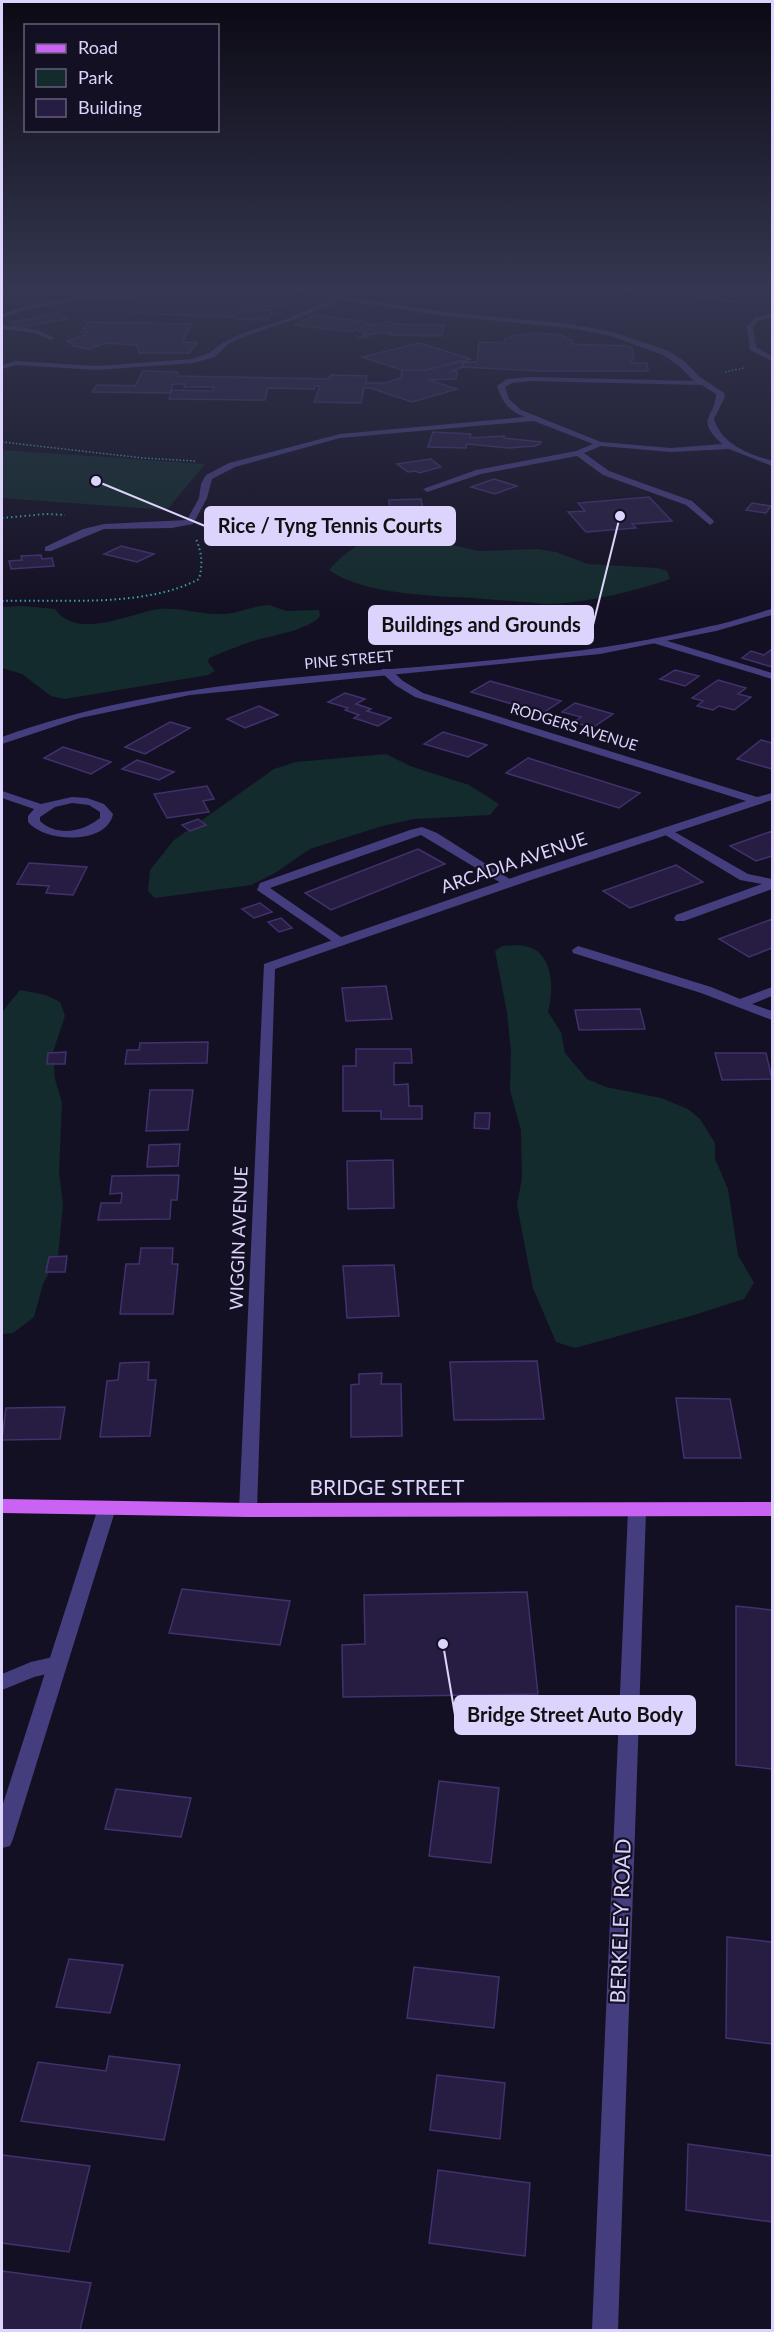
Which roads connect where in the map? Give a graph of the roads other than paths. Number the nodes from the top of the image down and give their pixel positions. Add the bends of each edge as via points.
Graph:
1 (504, 396) edge
2 (721, 396) edge
3 (533, 419) junction
4 (600, 444) junction
5 (731, 446) junction
6 (578, 453) junction
7 (772, 464) edge
8 (427, 489) dead end
9 (710, 522) dead end
10 (48, 549) dead end
11 (772, 612) edge
12 (657, 641) junction
13 (386, 671) junction
14 (772, 676) edge
15 (2, 741) edge
16 (2, 794) edge
17 (772, 796) edge
18 (758, 801) junction
19 (41, 808) junction
20 (666, 831) junction
21 (510, 883) junction
22 (772, 884) edge
23 (680, 918) dead end
24 (339, 942) junction
25 (578, 950) dead end
26 (269, 967) joint
27 (772, 991) edge
28 (741, 1003) junction
29 (772, 1016) edge
30 (2, 1506) edge
31 (106, 1508) junction
32 (772, 1509) edge
33 (248, 1510) junction
34 (637, 1511) junction
35 (57, 1664) junction
36 (2, 1682) edge
37 (2, 1839) edge
38 (605, 2331) edge

1 - 3 street via 519,412
2 - 5 street via 711,423
3 - 4 street
3 - 10 street via 340,436 232,465 209,477 190,522 104,526 75,534
4 - 5 street via 671,450
4 - 6 street
5 - 7 street
6 - 8 street via 479,472
6 - 9 street via 606,473 689,503
11 - 12 street, PINE STREET via 722,628
12 - 13 street, PINE STREET via 556,656
12 - 14 street
13 - 15 street, PINE STREET via 174,694 98,710
13 - 18 street, RODGERS AVENUE via 419,695
16 - 19 street
17 - 18 street, ARCADIA AVENUE
18 - 20 street, ARCADIA AVENUE
19 - 19 street via 58,801 85,801 104,808 107,814 91,830 56,834 34,822
20 - 21 street, ARCADIA AVENUE
20 - 22 street via 744,877
21 - 24 street, ARCADIA AVENUE
21 - 24 street via 422,831 264,886 263,891
22 - 23 street
24 - 26 street, ARCADIA AVENUE
25 - 28 street
26 - 33 street, WIGGIN AVENUE
27 - 28 street
28 - 29 street
30 - 31 main road, BRIDGE STREET
31 - 33 main road, BRIDGE STREET
31 - 35 street
32 - 34 main road, BRIDGE STREET
33 - 34 main road, BRIDGE STREET
34 - 38 street, BERKELEY ROAD
35 - 36 street
35 - 37 street

